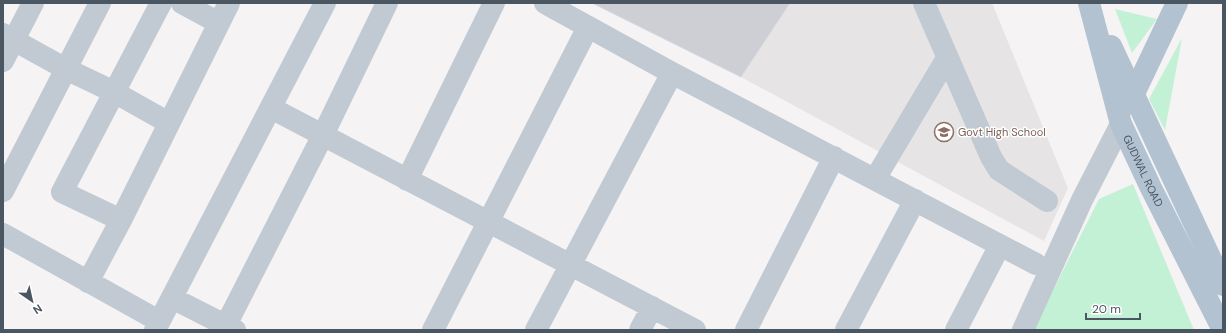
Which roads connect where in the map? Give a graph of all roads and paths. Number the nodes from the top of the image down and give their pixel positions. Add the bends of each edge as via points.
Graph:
1 (33, 3) edge
2 (100, 3) edge
3 (161, 3) edge
4 (182, 3) edge
5 (229, 3) edge
6 (325, 3) edge
7 (387, 3) edge
8 (494, 3) edge
9 (545, 3) edge
10 (924, 3) edge
11 (1089, 3) edge
12 (1092, 3) edge
13 (1177, 3) edge
14 (219, 23) junction
15 (588, 27) junction
16 (9, 37) edge
17 (947, 58) junction
18 (3, 62) edge
19 (66, 69) junction
20 (672, 73) junction
21 (114, 92) junction
22 (1133, 95) junction
23 (271, 108) junction
24 (169, 124) junction
25 (1121, 124) junction
26 (323, 136) junction
27 (834, 157) junction
28 (9, 165) edge
29 (875, 179) junction
30 (407, 180) junction
31 (3, 191) edge
32 (915, 200) junction
33 (1046, 201) dead end
34 (121, 220) junction
35 (489, 222) junction
36 (3, 234) edge
37 (1000, 245) junction
38 (1036, 264) dead end
39 (570, 265) junction
40 (88, 282) junction
41 (1223, 285) edge
42 (172, 298) junction
43 (652, 308) junction
44 (157, 326) edge
45 (230, 328) edge
46 (432, 330) edge
47 (536, 330) edge
48 (640, 330) edge
49 (695, 330) edge
50 (746, 330) edge
51 (846, 330) edge
52 (956, 330) edge
53 (1023, 330) edge
54 (1223, 330) edge

1 - 16 street
2 - 19 street
3 - 21 street
4 - 14 street
5 - 14 street
6 - 23 street
7 - 26 street
8 - 30 street
9 - 15 street
10 - 17 street
11 - 25 main road, GUDWAL ROAD
12 - 22 main road, GUDWAL ROAD
13 - 22 main road
14 - 24 street
15 - 20 street
15 - 35 street
16 - 18 street
16 - 19 street
17 - 29 street
17 - 33 street via 999,170
19 - 21 street
19 - 28 street
20 - 27 street
20 - 39 street
21 - 24 street
21 - 34 street via 62,192
22 - 25 main road
22 - 41 main road, GUDWAL ROAD
23 - 26 street
23 - 42 street
24 - 34 street
25 - 53 street via 1082,200
25 - 54 main road, GUDWAL ROAD via 1150,188
26 - 30 street
26 - 45 street
27 - 29 street
27 - 50 street
28 - 31 street
29 - 32 street
30 - 35 street
32 - 37 street
32 - 51 street
34 - 40 street
35 - 39 street
35 - 46 street
36 - 40 street
37 - 38 street
37 - 52 street
39 - 43 street
39 - 47 street
40 - 44 street
42 - 44 street
42 - 45 street
43 - 48 street
43 - 49 street

